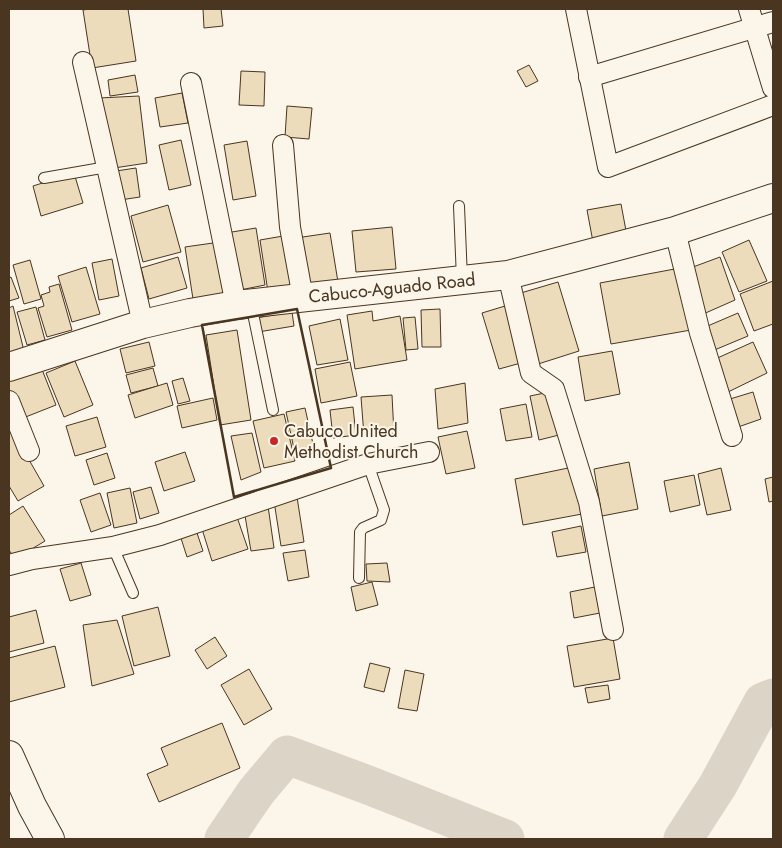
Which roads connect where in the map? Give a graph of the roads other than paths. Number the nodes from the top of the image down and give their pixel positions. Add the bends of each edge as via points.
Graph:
1 (576, 9) edge
2 (749, 9) edge
3 (764, 25) edge
4 (83, 62) dead end
5 (589, 77) junction
6 (191, 84) dead end
7 (773, 88) edge
8 (773, 106) edge
9 (283, 145) dead end
10 (107, 167) junction
11 (44, 178) dead end
12 (773, 198) edge
13 (459, 206) dead end
14 (675, 231) junction
15 (508, 275) junction
16 (462, 280) junction
17 (303, 298) junction
18 (244, 304) junction
19 (143, 324) junction
20 (9, 367) edge
21 (9, 401) edge
22 (273, 410) dead end
23 (732, 436) dead end
24 (29, 451) dead end
25 (429, 452) dead end
26 (368, 464) junction
27 (113, 547) junction
28 (9, 566) edge
29 (359, 578) dead end
30 (133, 593) dead end
31 (613, 630) dead end
32 (9, 755) edge
33 (50, 839) edge

1 - 5 street
2 - 3 street
3 - 5 street
3 - 7 street
4 - 10 street
5 - 8 street via 608,167
6 - 18 street
9 - 17 street via 290,227
10 - 11 lane
10 - 19 street
12 - 14 street, Cabuco-Aguado Road
13 - 16 lane
14 - 15 street, Cabuco-Aguado Road
14 - 23 street via 700,333
15 - 16 street, Cabuco-Aguado Road
15 - 31 street via 531,373 554,388 589,502
16 - 17 street, Cabuco-Aguado Road
17 - 18 street, Cabuco-Aguado Road
18 - 19 street, Cabuco-Aguado Road
18 - 22 lane
19 - 20 street, Cabuco-Aguado Road
21 - 24 street
25 - 26 street
26 - 27 street via 160,535
26 - 29 lane via 384,510 381,520 360,532
27 - 28 street via 32,559
27 - 30 lane
32 - 33 street

